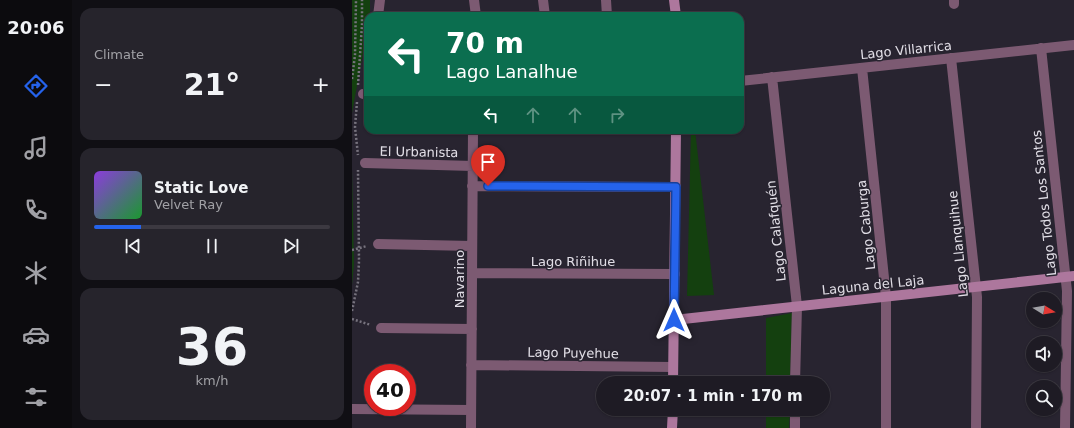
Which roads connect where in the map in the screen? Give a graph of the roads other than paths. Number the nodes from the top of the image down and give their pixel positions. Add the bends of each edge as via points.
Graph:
1 (380, 0) edge
2 (474, 0) edge
3 (543, 0) edge
4 (606, 0) edge
5 (674, 0) edge
6 (378, 12) edge
7 (476, 12) edge
8 (544, 12) edge
9 (607, 12) edge
10 (676, 12) edge
11 (1074, 45) edge
12 (1041, 48) junction
13 (951, 58) junction
14 (862, 68) junction
15 (772, 77) junction
16 (744, 80) edge
17 (473, 134) edge
18 (676, 134) edge
19 (365, 163) dead end
20 (473, 166) junction
21 (472, 186) junction
22 (676, 187) junction
23 (378, 244) road end
24 (472, 246) junction
25 (472, 273) junction
26 (674, 274) junction
27 (1070, 277) edge
28 (976, 287) junction
29 (886, 297) junction
30 (797, 306) junction
31 (674, 320) junction
32 (381, 328) road end
33 (472, 329) junction
34 (472, 365) junction
35 (673, 367) junction
36 (673, 376) edge
37 (795, 376) edge
38 (352, 409) edge
39 (471, 410) junction
40 (673, 416) edge
41 (795, 416) edge
42 (471, 428) edge
43 (672, 428) edge
44 (795, 428) edge
45 (886, 428) edge
46 (976, 428) edge
47 (1065, 428) edge

1 - 6 street
2 - 7 street
3 - 8 street
4 - 9 street
5 - 10 street
11 - 12 street, Lago Villarrica
12 - 13 street, Lago Villarrica
12 - 27 street, Lago Todos Los Santos
13 - 14 street, Lago Villarrica
13 - 28 street, Lago Llanquihue
14 - 15 street, Lago Villarrica
14 - 29 street, Lago Caburga
15 - 16 street, Lago Villarrica
15 - 30 street, Lago Calafquén
17 - 20 street, Navarino
18 - 22 street
19 - 20 street, El Urbanista
20 - 21 street, Navarino
21 - 22 street
21 - 24 street, Navarino
22 - 26 street
23 - 24 street
24 - 25 street, Navarino
25 - 26 street, Lago Riñihue
25 - 33 street, Navarino
26 - 31 street
27 - 28 street, Laguna del Laja
27 - 47 street, Lago Todos Los Santos via 1067,291
28 - 29 street, Laguna del Laja
28 - 46 street, Lago Llanquihue
29 - 30 street, Laguna del Laja
29 - 45 street, Lago Caburga
30 - 31 street, Laguna del Laja
30 - 37 street, Lago Calafquén
31 - 35 street
32 - 33 street
33 - 34 street, Navarino
34 - 35 street, Lago Puyehue
34 - 39 street, Navarino
35 - 36 street
38 - 39 street
39 - 42 street, Navarino
40 - 43 street
41 - 44 street

